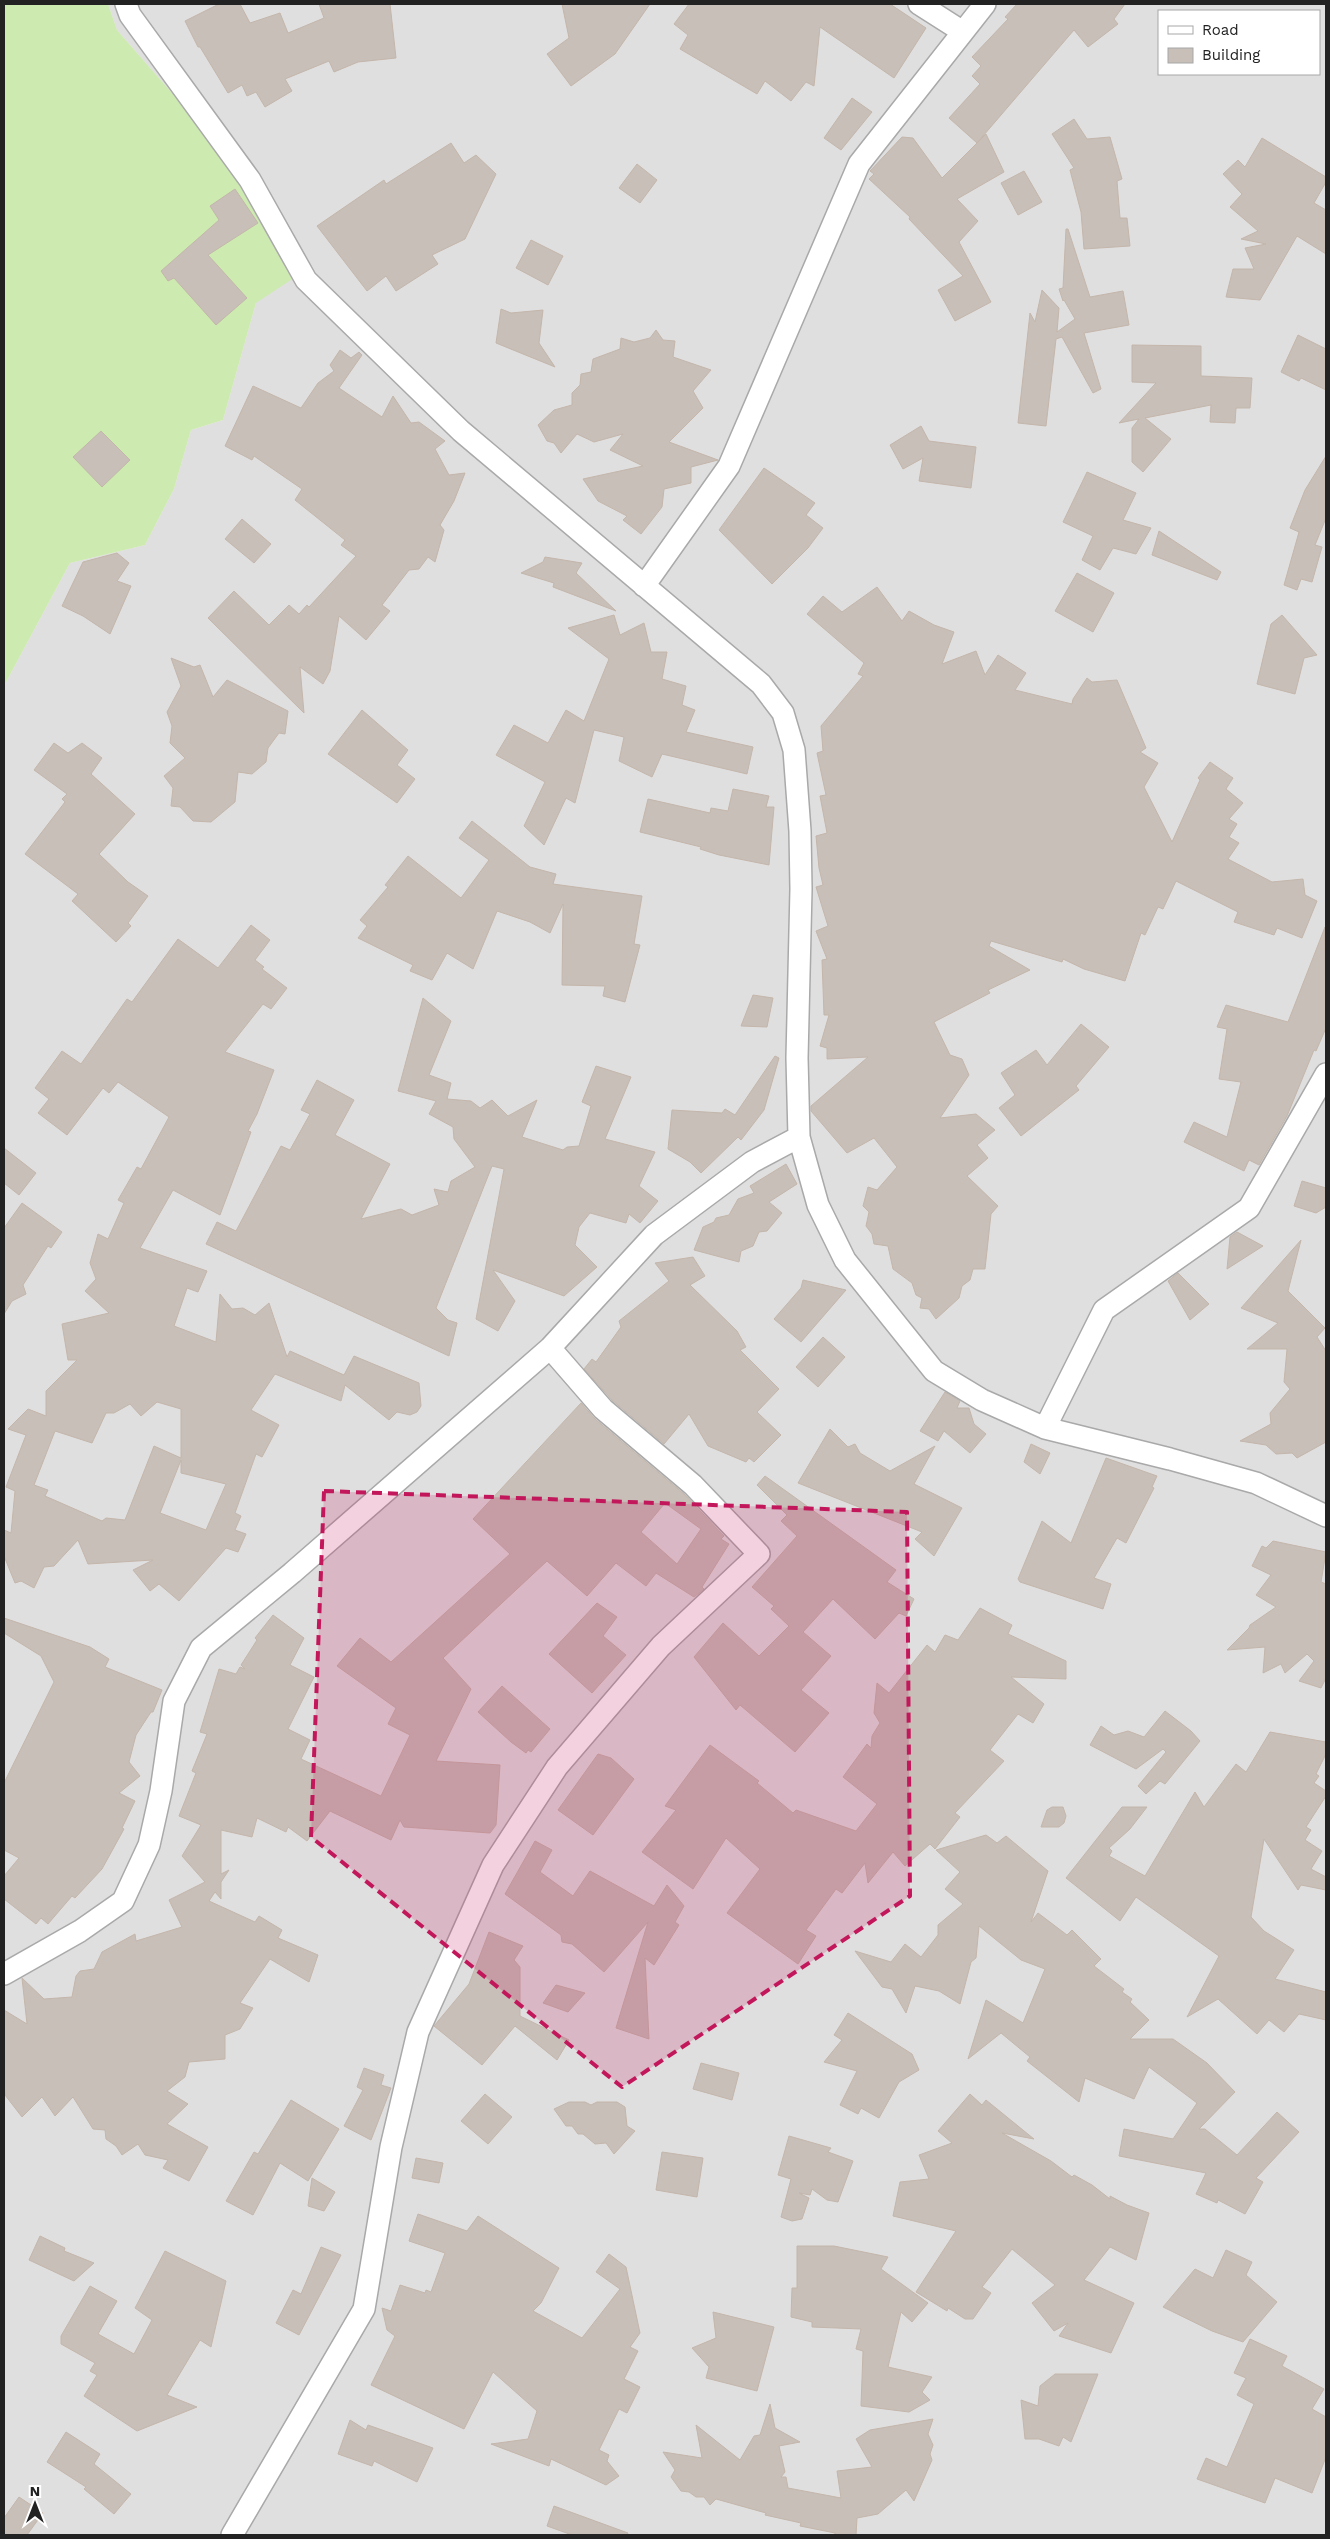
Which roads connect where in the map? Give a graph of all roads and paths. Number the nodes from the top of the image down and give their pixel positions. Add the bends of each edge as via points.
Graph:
1 (126, 4) edge
2 (919, 4) edge
3 (985, 4) edge
4 (964, 32) junction
5 (644, 586) junction
6 (1326, 1074) edge
7 (799, 1137) junction
8 (550, 1348) junction
9 (1045, 1428) junction
10 (1326, 1516) edge
11 (4, 1974) edge
12 (232, 2535) edge

1 - 5 street via 130,15 250,180 306,280 461,431
2 - 4 street
3 - 4 street
4 - 5 street via 859,164 729,466
5 - 7 street via 761,684 783,713 794,750 801,889 797,1058
6 - 9 street via 1249,1208 1104,1310
7 - 8 street via 752,1162 654,1235
7 - 9 street via 818,1205 845,1260 934,1371 982,1400
8 - 11 street via 202,1648 174,1701 161,1791 149,1845 123,1901 80,1931
8 - 12 street via 603,1409 693,1485 759,1554 661,1646 556,1767 492,1865 418,2032 391,2147 364,2309
9 - 10 street via 1256,1483

